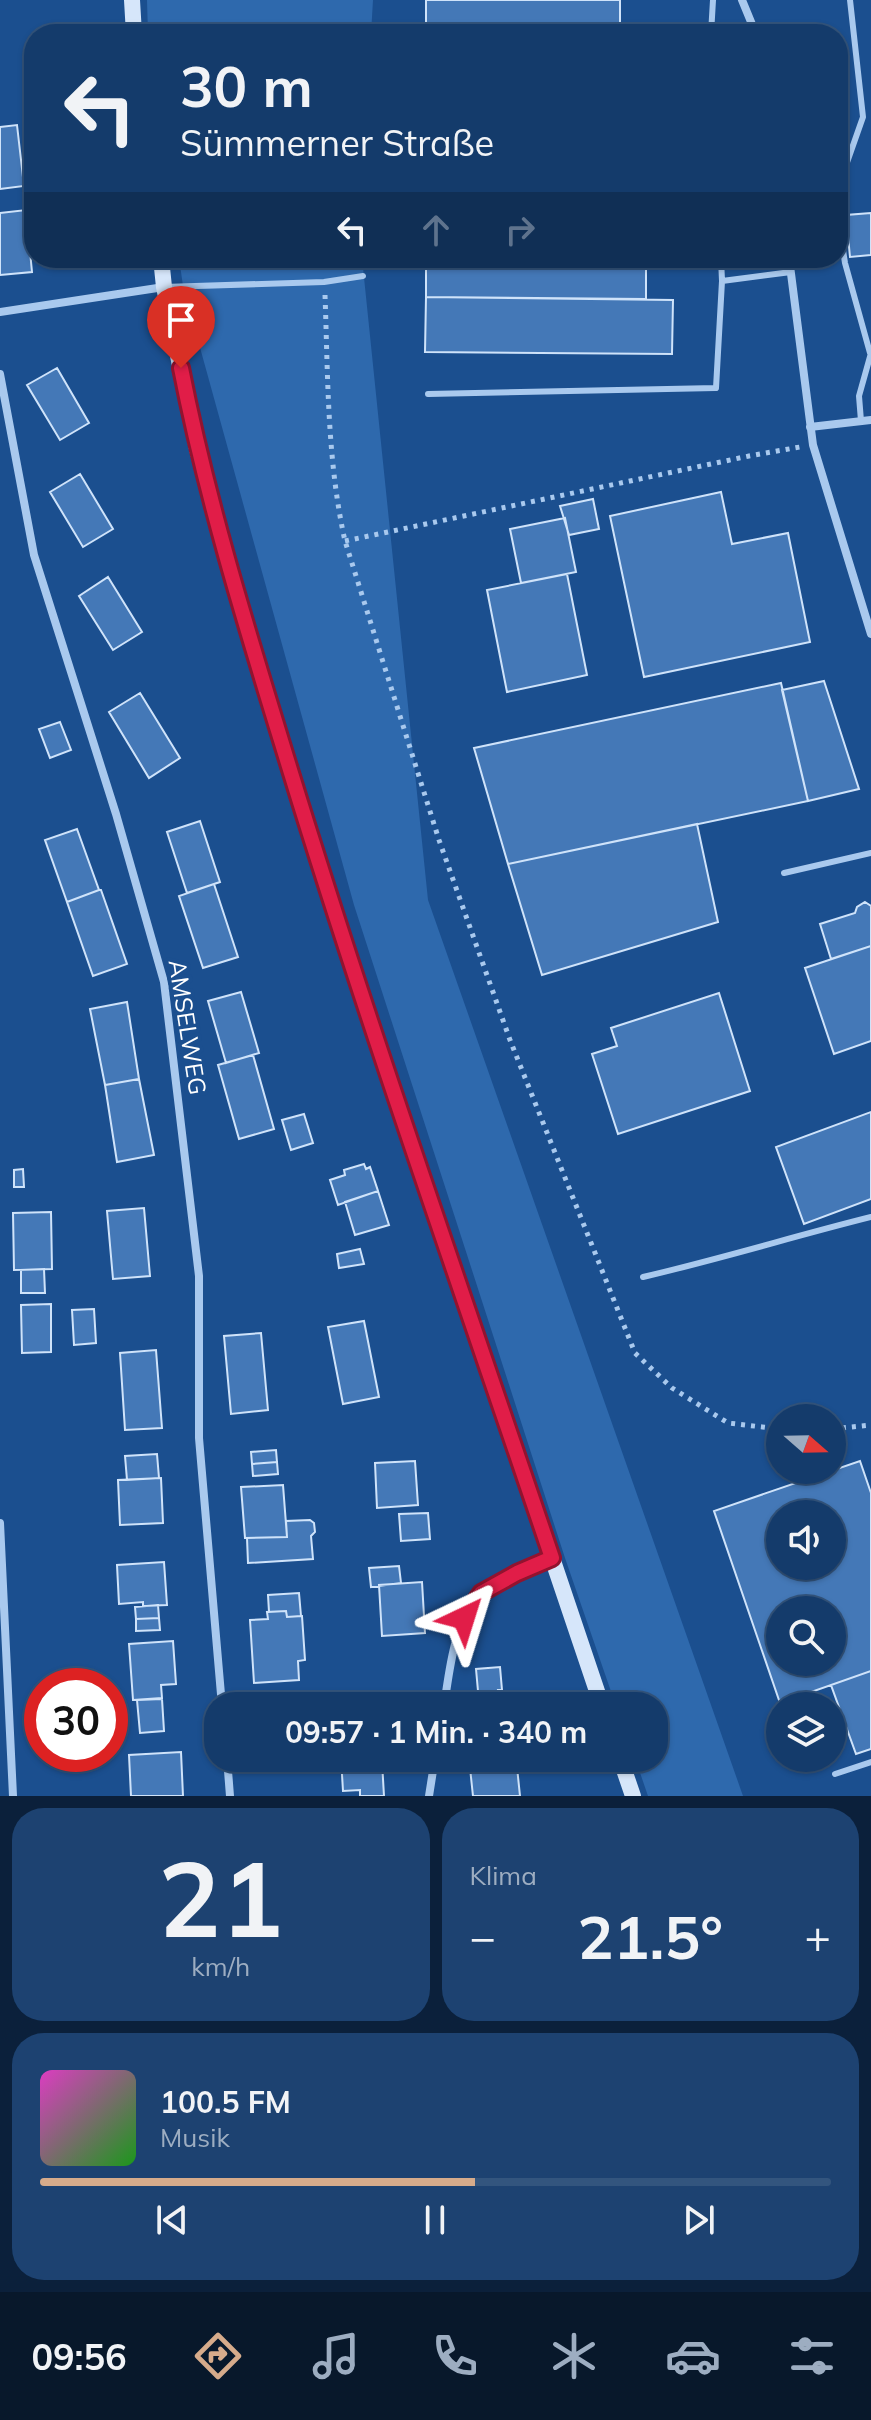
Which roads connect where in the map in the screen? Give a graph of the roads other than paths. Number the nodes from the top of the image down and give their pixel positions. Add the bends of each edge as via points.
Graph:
1 (132, 0) edge
2 (713, 0) edge
3 (742, 0) edge
4 (850, 0) edge
5 (133, 24) edge
6 (712, 24) edge
7 (752, 24) edge
8 (848, 160) edge
9 (162, 268) edge
10 (721, 268) edge
11 (790, 268) edge
12 (846, 268) edge
13 (791, 272) junction
14 (363, 276) dead end
15 (722, 281) junction
16 (164, 287) junction
17 (0, 312) edge
18 (871, 353) edge
19 (0, 374) edge
20 (428, 394) dead end
21 (866, 421) edge
22 (810, 427) junction
23 (871, 634) edge
24 (871, 853) edge
25 (784, 873) dead end
26 (871, 1217) edge
27 (643, 1277) dead end
28 (0, 1523) edge
29 (552, 1558) junction
30 (221, 1692) edge
31 (446, 1692) edge
32 (597, 1692) edge
33 (871, 1762) edge
34 (228, 1772) edge
35 (433, 1772) edge
36 (625, 1772) edge
37 (835, 1774) dead end
38 (13, 1796) edge
39 (230, 1796) edge
40 (429, 1796) edge
41 (633, 1796) edge

1 - 5 main road
2 - 6 lane
3 - 7 street
4 - 8 lane via 863,117
9 - 16 main road
10 - 15 lane
11 - 13 street
12 - 18 lane
13 - 15 lane
13 - 22 street
14 - 16 lane
15 - 20 lane via 716,388
16 - 17 street
16 - 29 main road via 201,463 321,871
18 - 21 lane via 859,396
19 - 30 street, AMSELWEG via 34,555 164,982 199,1276 199,1438
21 - 22 street
22 - 23 street
24 - 25 lane
26 - 27 lane
28 - 38 street
29 - 31 street via 481,1593 464,1618 452,1652
29 - 32 main road
33 - 37 lane
34 - 39 street
35 - 40 street
36 - 41 main road

